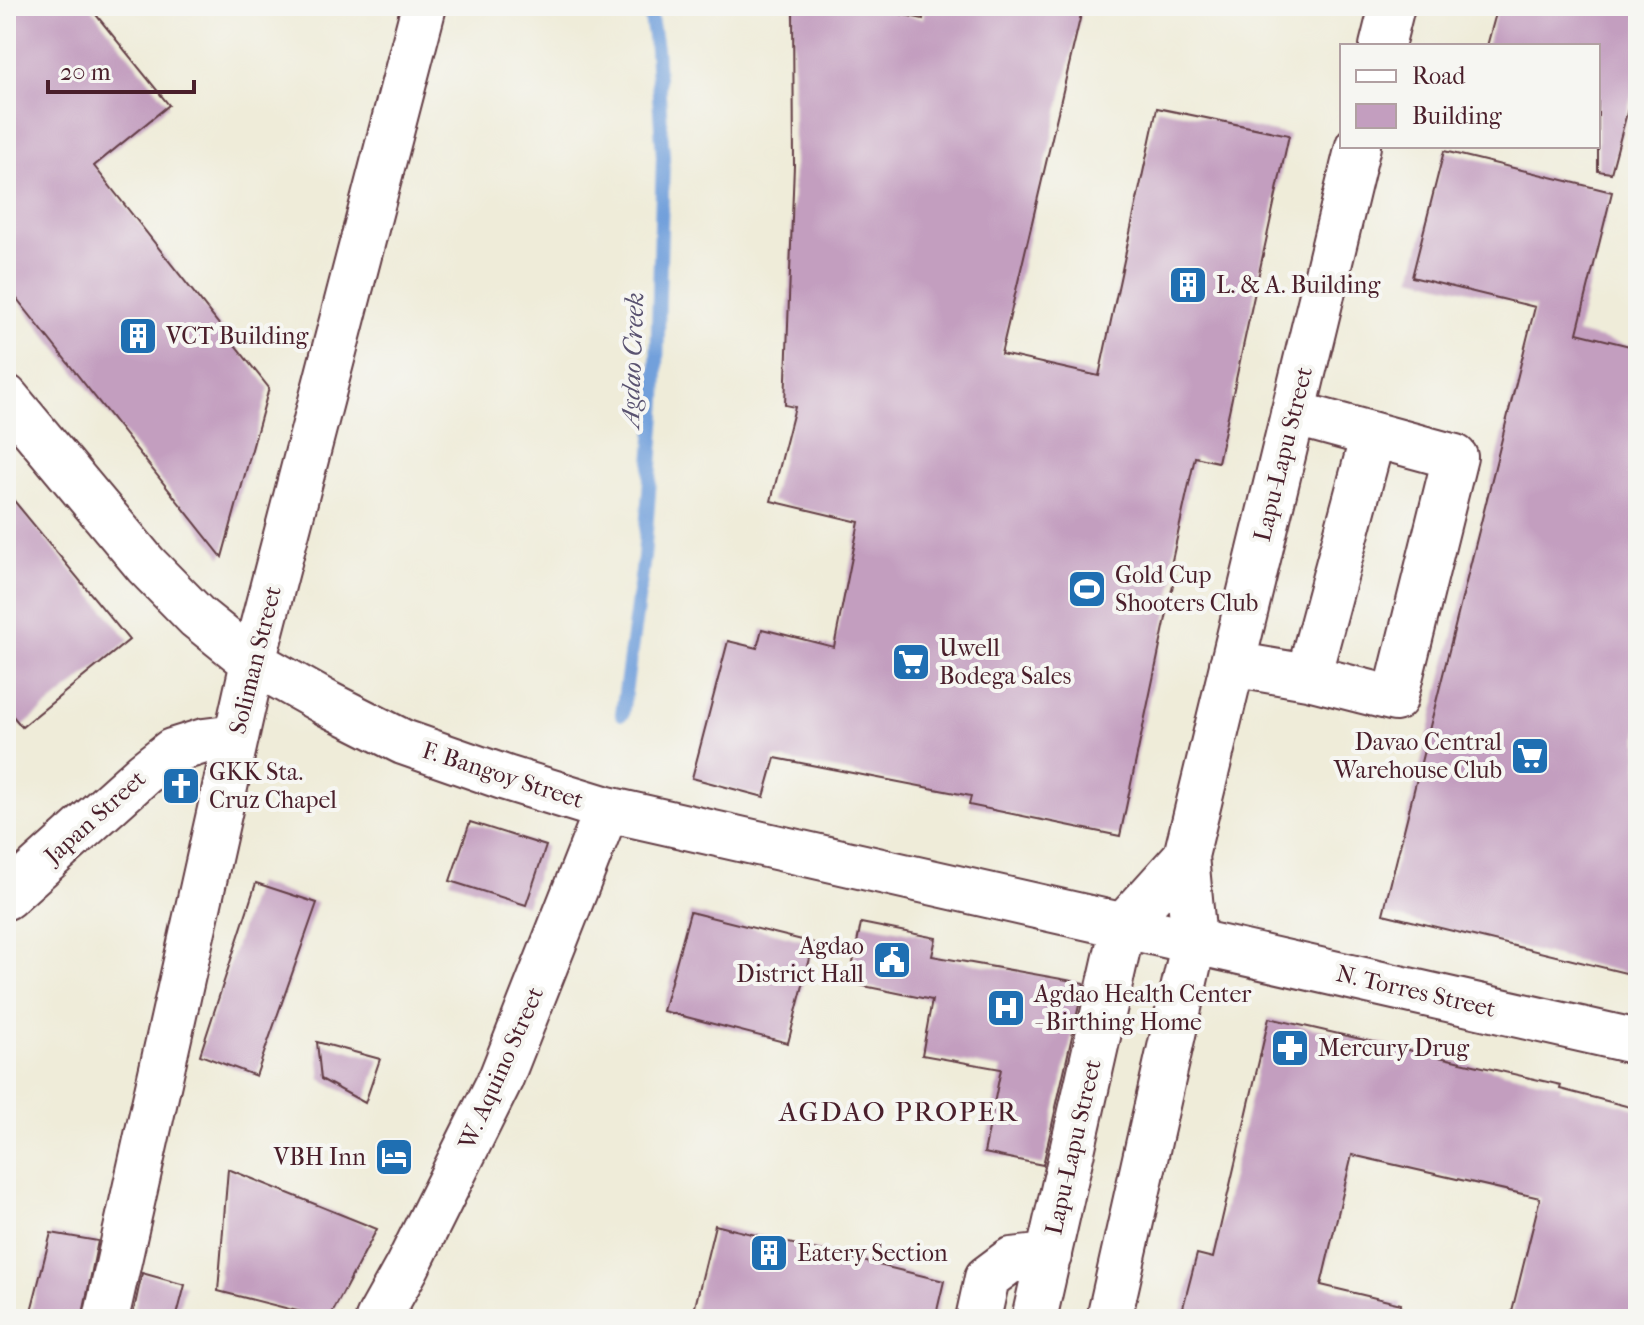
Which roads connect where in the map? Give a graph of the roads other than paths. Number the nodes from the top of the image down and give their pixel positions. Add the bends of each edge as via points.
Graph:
1 (424, 6) edge
2 (1392, 6) edge
3 (1382, 44) edge
4 (1358, 148) edge
5 (6, 397) edge
6 (1293, 413) junction
7 (1373, 435) junction
8 (253, 662) junction
9 (1232, 664) junction
10 (1308, 677) junction
11 (236, 737) junction
12 (607, 809) junction
13 (1186, 856) junction
14 (6, 897) edge
15 (1123, 926) junction
16 (1194, 941) junction
17 (1638, 1042) edge
18 (1049, 1256) junction
19 (106, 1319) edge
20 (378, 1319) edge
21 (978, 1319) edge
22 (1034, 1319) edge
23 (1109, 1319) edge

1 - 8 street, Soliman Street
2 - 3 street
4 - 6 street, Lapu-Lapu Street
5 - 8 street, F. Bangoy Street via 146,565 197,617
6 - 7 street
6 - 9 street, Lapu-Lapu Street
7 - 10 street
7 - 10 street via 1455,457 1395,699
8 - 11 street, Soliman Street
8 - 12 street, F. Bangoy Street via 403,742
9 - 10 street
9 - 13 street, Lapu-Lapu Street
11 - 14 street, Japan Street via 172,751
11 - 19 street, Soliman Street
12 - 15 street, F. Bangoy Street
12 - 20 street, W. Aquino Street via 501,1078
13 - 15 street, Lapu-Lapu Street
13 - 16 street, Lapu-Lapu Street
15 - 16 street, F. Bangoy Street
15 - 18 street, Lapu-Lapu Street
16 - 17 street, N. Torres Street
16 - 23 street, Lapu-Lapu Street
18 - 21 street via 1011,1260 987,1278
18 - 22 street, Lapu-Lapu Street

